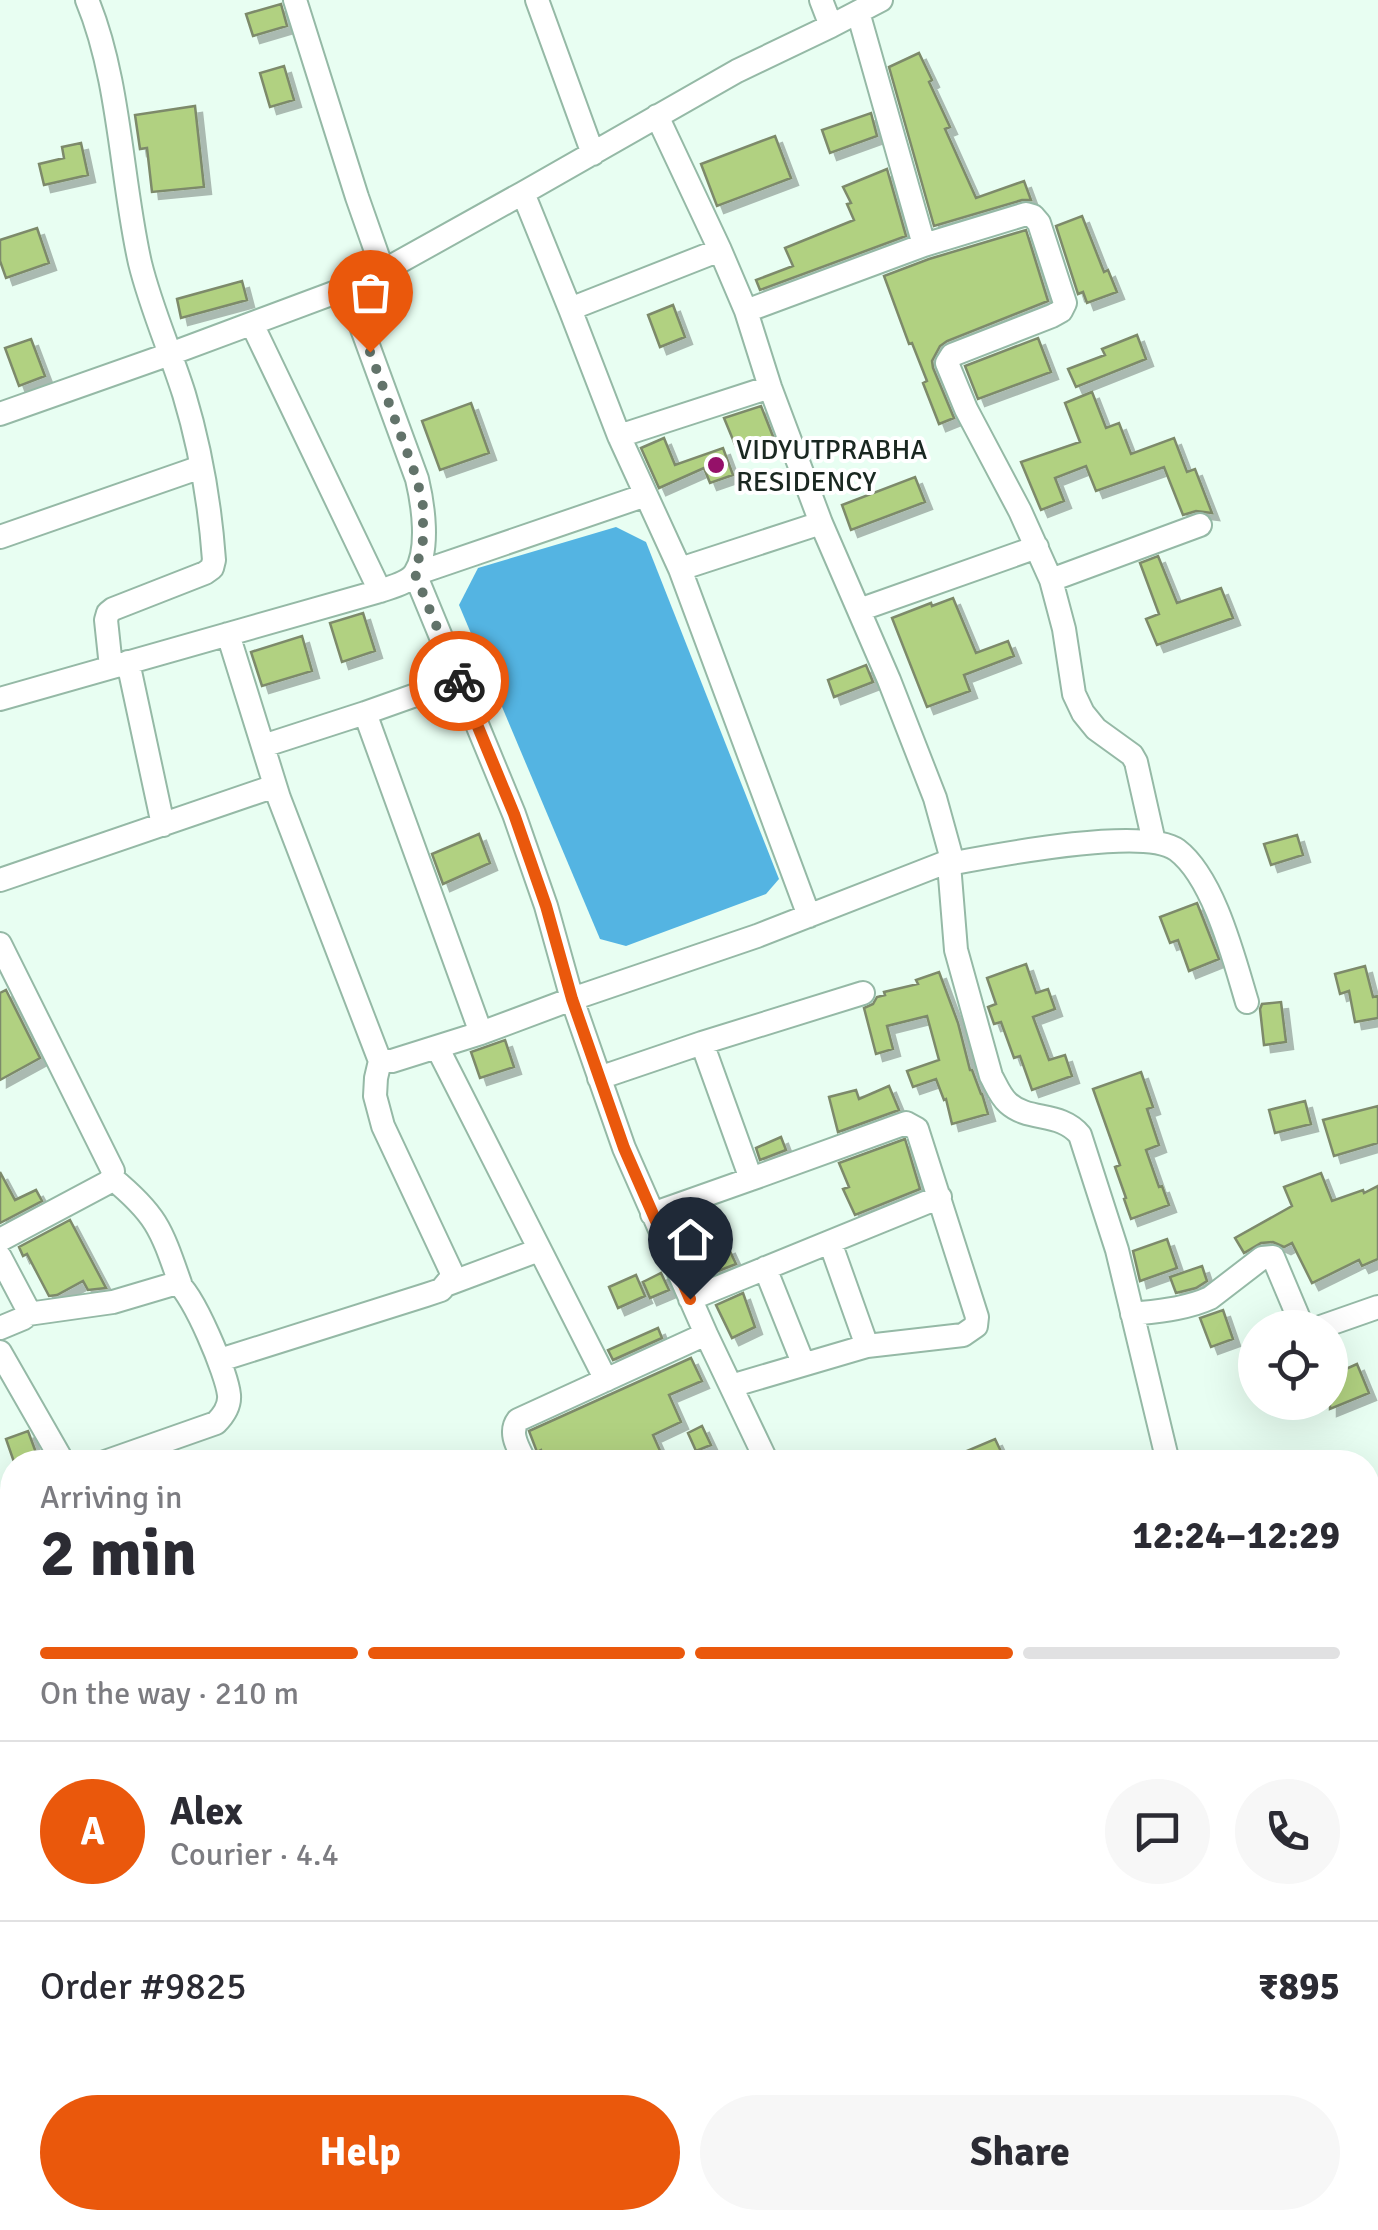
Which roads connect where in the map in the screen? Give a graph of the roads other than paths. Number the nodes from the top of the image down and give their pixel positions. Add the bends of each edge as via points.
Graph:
1 (87, 0) edge
2 (296, 0) edge
3 (536, 0) edge
4 (821, 0) edge
5 (881, 0) edge
6 (858, 12) junction
7 (832, 26) junction
8 (657, 116) junction
9 (593, 154) junction
10 (523, 193) junction
11 (924, 245) junction
12 (720, 250) junction
13 (383, 271) junction
14 (347, 288) junction
15 (570, 309) junction
16 (746, 311) junction
17 (252, 324) junction
18 (170, 354) junction
19 (770, 388) junction
20 (0, 414) edge
21 (618, 436) junction
22 (201, 467) junction
23 (646, 495) junction
24 (821, 523) junction
25 (1200, 525) dead end
26 (0, 537) edge
27 (1036, 547) junction
28 (680, 569) junction
29 (415, 574) junction
30 (1051, 580) junction
31 (380, 591) junction
32 (859, 610) junction
33 (228, 634) junction
34 (120, 665) junction
35 (458, 680) junction
36 (0, 699) edge
37 (365, 713) junction
38 (262, 746) junction
39 (276, 786) junction
40 (163, 824) junction
41 (1154, 842) junction
42 (951, 864) junction
43 (0, 880) edge
44 (809, 916) junction
45 (0, 944) edge
46 (6, 970) edge
47 (863, 993) dead end
48 (572, 999) junction
49 (1247, 1002) dead end
50 (481, 1033) junction
51 (702, 1043) junction
52 (438, 1047) junction
53 (380, 1062) junction
54 (600, 1078) junction
55 (112, 1178) junction
56 (751, 1179) junction
57 (940, 1196) junction
58 (652, 1214) junction
59 (0, 1240) edge
60 (830, 1242) junction
61 (540, 1250) junction
62 (0, 1257) edge
63 (765, 1268) junction
64 (180, 1283) junction
65 (448, 1284) junction
66 (690, 1299) junction
67 (1378, 1306) edge
68 (1295, 1310) edge
69 (28, 1314) junction
70 (1132, 1314) junction
71 (1348, 1317) edge
72 (0, 1328) edge
73 (706, 1334) junction
74 (868, 1346) junction
75 (0, 1352) edge
76 (220, 1360) junction
77 (803, 1363) junction
78 (606, 1380) junction
79 (731, 1386) junction
80 (57, 1450) edge
81 (138, 1450) edge
82 (520, 1450) edge
83 (760, 1450) edge
84 (1165, 1450) edge

1 - 18 street via 108,71 143,274
2 - 13 street
3 - 9 street
4 - 7 street
5 - 6 street
6 - 7 street
6 - 11 street
7 - 8 street
8 - 9 street
8 - 12 street
9 - 10 street
10 - 13 street
10 - 15 street
11 - 16 street
11 - 27 street via 1026,214 1039,223 1064,308 958,352 947,363
12 - 15 street
12 - 16 street
13 - 14 street
14 - 17 street
14 - 29 street via 420,492 424,524
15 - 21 street
16 - 19 street
17 - 18 street
17 - 31 street
18 - 20 street
18 - 22 street
19 - 21 street
19 - 24 street
21 - 23 street
22 - 26 street
22 - 34 street via 212,568 108,613
23 - 28 street
23 - 29 street
24 - 28 street
24 - 32 street
25 - 30 street
27 - 30 street
27 - 32 street
28 - 44 street
29 - 31 street
29 - 35 street
30 - 41 street via 1074,694 1096,729 1136,762
31 - 33 street
32 - 42 street via 935,798
33 - 34 street
33 - 38 street
34 - 36 street
34 - 40 street
35 - 37 street
35 - 48 street via 514,814
37 - 38 street
37 - 50 street
38 - 39 street
39 - 40 street
39 - 53 street
40 - 43 street
41 - 42 street via 1066,844
41 - 49 street via 1179,852 1202,879
42 - 44 street
42 - 70 street via 956,950 992,1076 1009,1104 1065,1122 1080,1135
44 - 48 street
45 - 46 street
46 - 55 street
47 - 51 street
48 - 50 street
48 - 54 street
50 - 52 street
51 - 54 street
51 - 56 street
52 - 53 street
52 - 61 street
53 - 65 street via 375,1096 383,1126 451,1271
54 - 58 street
55 - 59 street
55 - 64 street via 155,1220
56 - 57 street via 906,1123 920,1134
56 - 58 street
57 - 60 street
57 - 74 street via 976,1326 963,1336
58 - 66 street
60 - 63 street
60 - 74 street
61 - 65 street
61 - 78 street
62 - 69 street
63 - 66 street
63 - 77 street
64 - 69 street via 94,1306
64 - 76 street
65 - 76 street
66 - 73 street
67 - 71 street
68 - 70 street via 1273,1257 1262,1258 1202,1302
69 - 72 street
70 - 84 street
73 - 78 street
73 - 79 street
74 - 77 street
75 - 80 street
76 - 81 street via 229,1395 223,1416
77 - 79 street
78 - 82 street via 518,1420 512,1430
79 - 83 street

